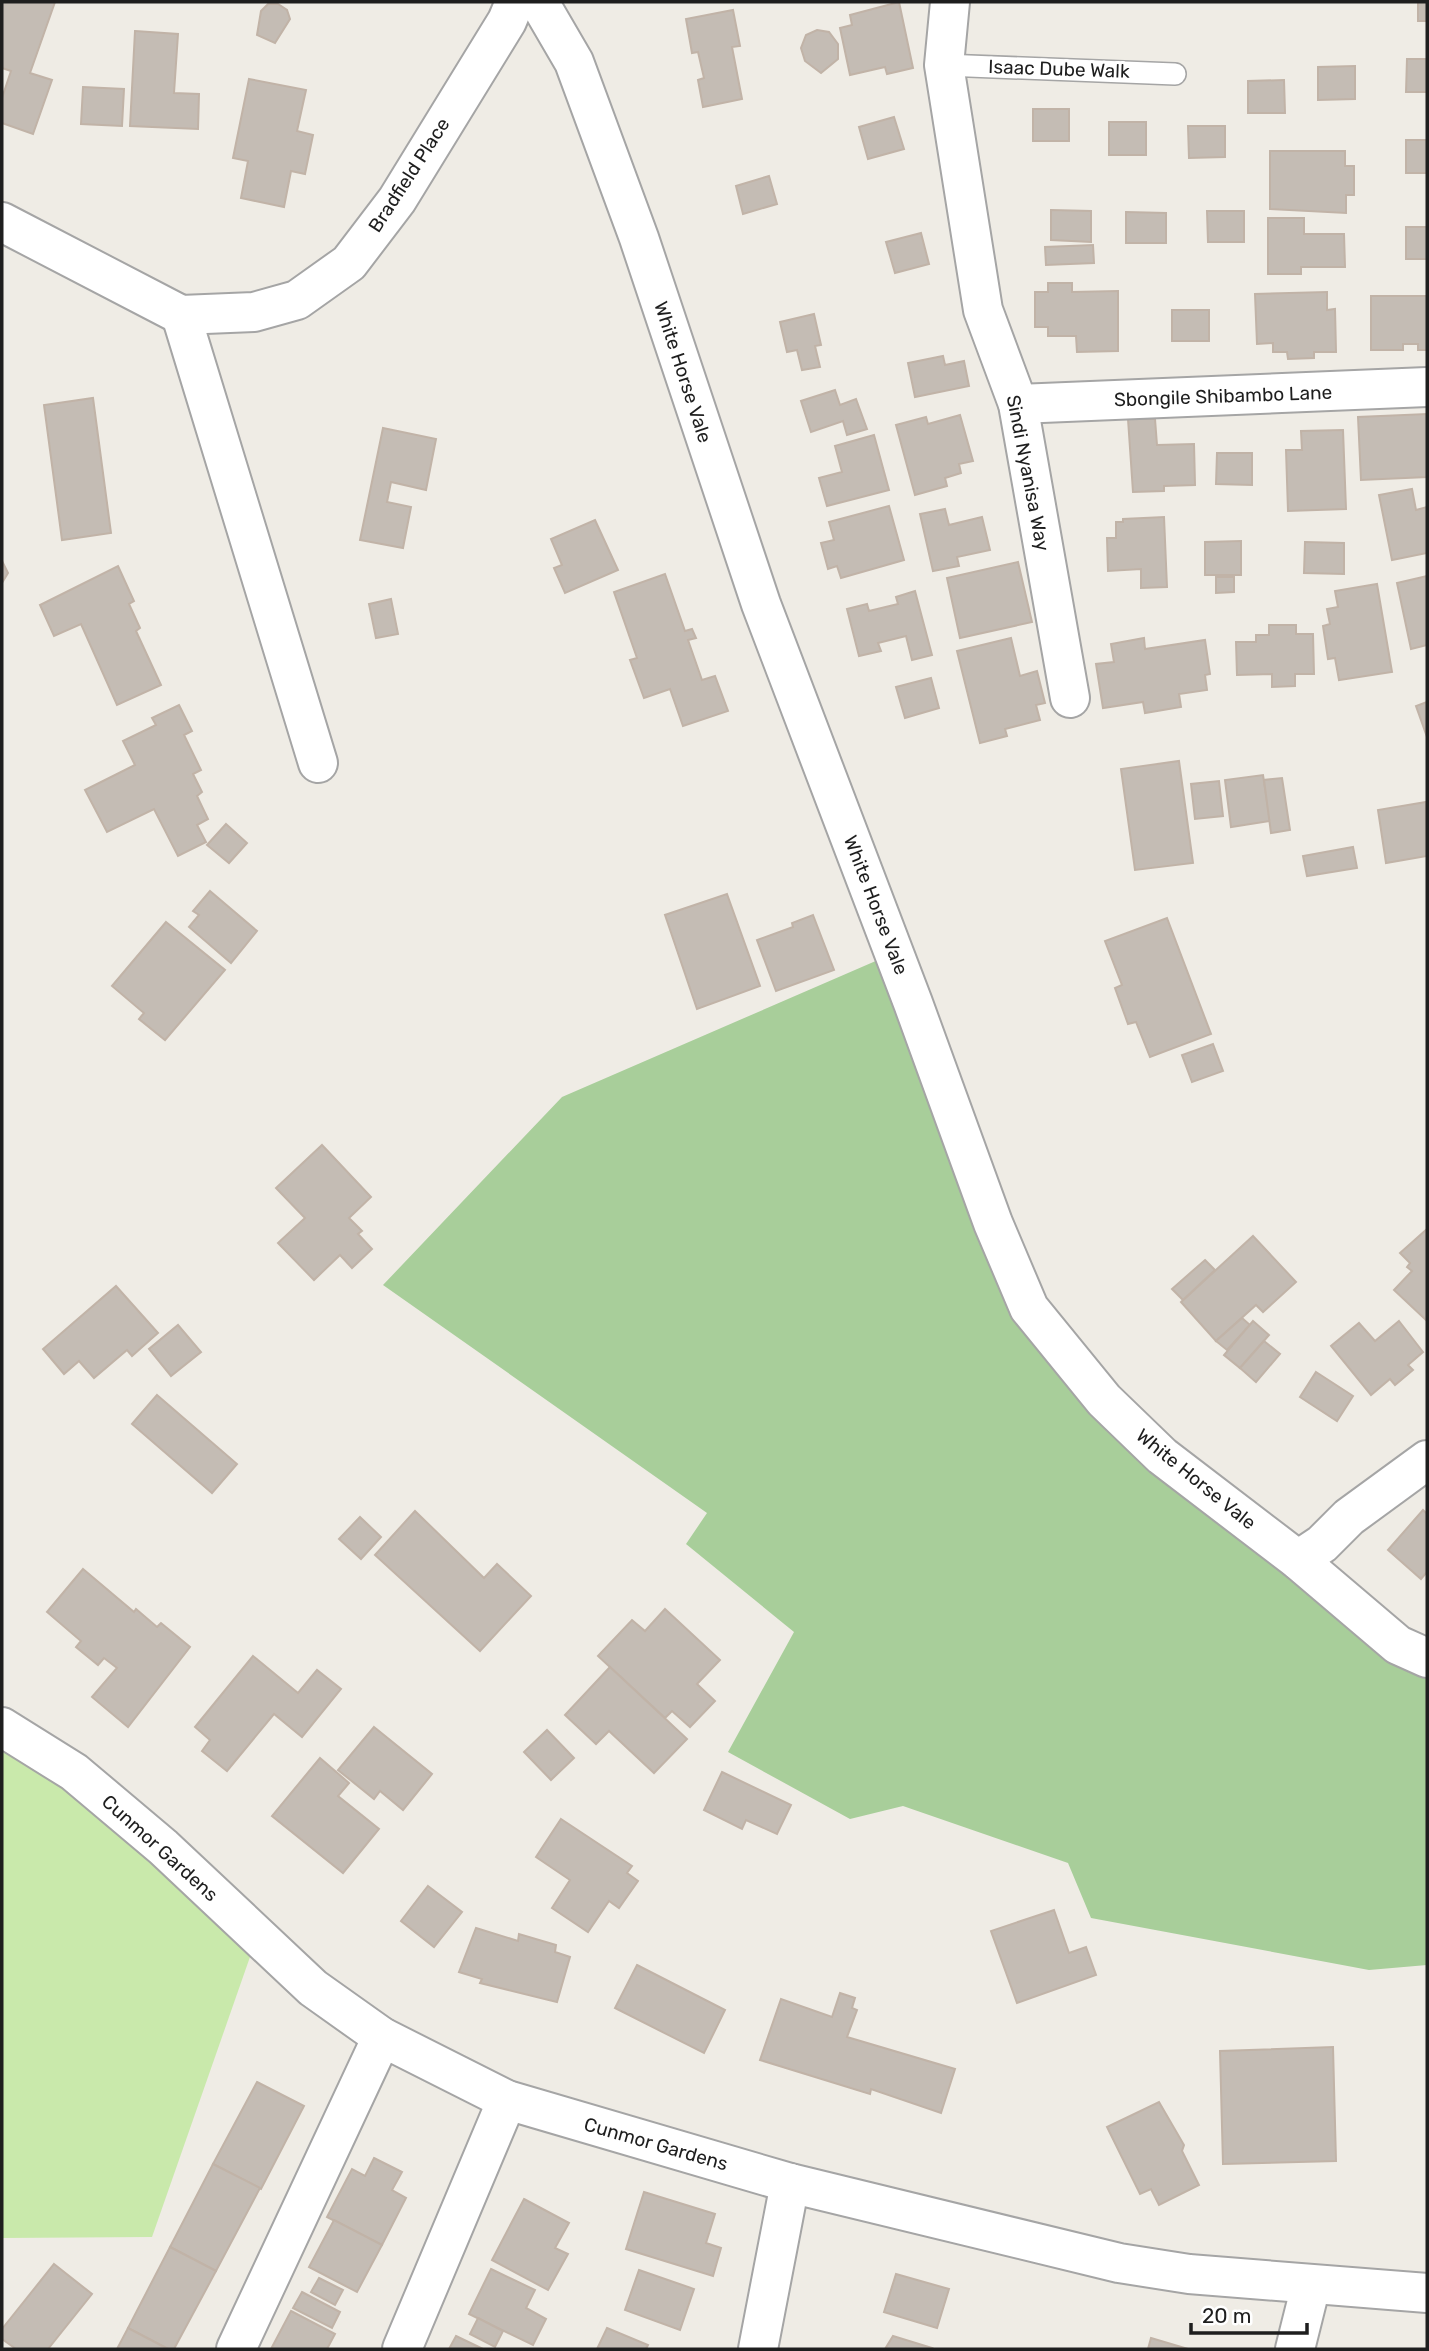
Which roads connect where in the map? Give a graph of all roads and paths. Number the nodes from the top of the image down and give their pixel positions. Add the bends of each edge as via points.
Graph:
1 (515, 2) edge
2 (539, 2) edge
3 (950, 2) edge
4 (944, 65) junction
5 (1175, 74) dead end
6 (2, 222) edge
7 (181, 315) junction
8 (1427, 387) edge
9 (1018, 404) junction
10 (1070, 698) dead end
11 (318, 763) dead end
12 (1427, 1460) edge
13 (1298, 1560) junction
14 (1427, 1658) edge
15 (2, 1727) edge
16 (382, 2037) junction
17 (507, 2100) junction
18 (790, 2183) junction
19 (1311, 2285) junction
20 (1427, 2293) edge
21 (236, 2349) edge
22 (402, 2349) edge
23 (758, 2349) edge
24 (1294, 2349) edge

1 - 7 street, Bradfield Place via 397,200 349,263 297,300 254,312
2 - 13 street, White Horse Vale via 574,62 639,238 761,604 1029,1308 1104,1400 1162,1456
3 - 4 street, Sindi Nyanisa Way
4 - 5 lane, Isaac Dube Walk
4 - 9 street, Sindi Nyanisa Way via 983,310
6 - 7 street, Bradfield Place
7 - 11 street
8 - 9 street, Sbongile Shibambo Lane
9 - 10 street, Sindi Nyanisa Way
12 - 13 street
13 - 14 street, White Horse Vale via 1398,1645
15 - 16 street, Cunmor Gardens via 74,1772 163,1847 313,1988
16 - 17 street, Cunmor Gardens
16 - 21 street
17 - 18 street, Cunmor Gardens
17 - 22 street
18 - 19 street, Cunmor Gardens via 1119,2263
18 - 23 street
19 - 20 street, Cunmor Gardens
19 - 24 street

